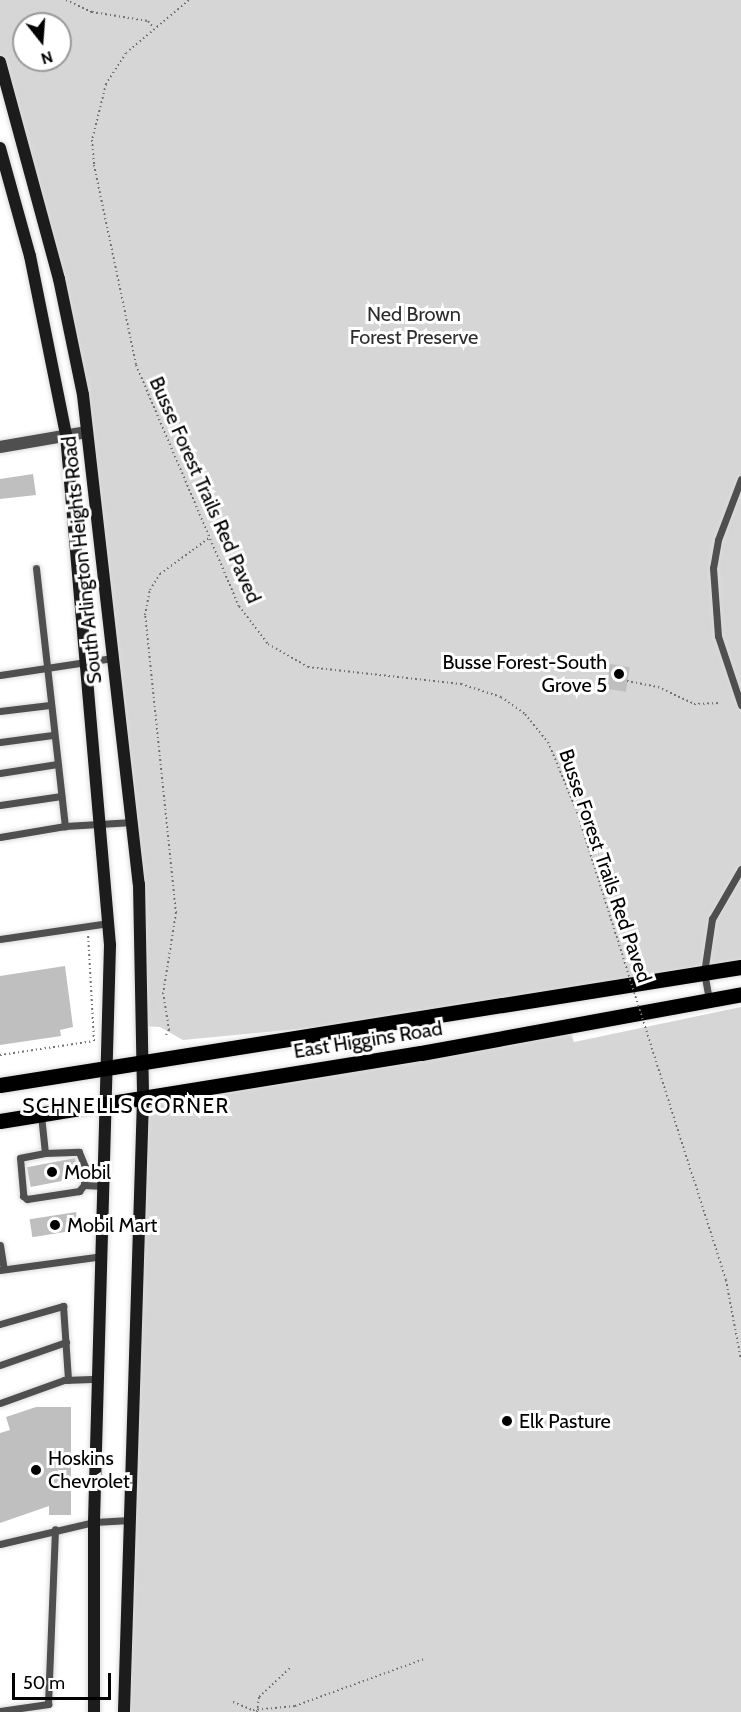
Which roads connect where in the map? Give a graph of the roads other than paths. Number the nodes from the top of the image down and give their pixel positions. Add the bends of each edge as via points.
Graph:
1 (0, 62) edge
2 (0, 148) edge
3 (87, 432) junction
4 (66, 435) junction
5 (0, 447) edge
6 (741, 479) edge
7 (36, 568) dead end
8 (113, 658) junction
9 (88, 663) junction
10 (49, 668) junction
11 (0, 675) edge
12 (50, 705) junction
13 (741, 705) edge
14 (0, 711) edge
15 (53, 735) junction
16 (0, 742) edge
17 (57, 764) junction
18 (0, 773) edge
19 (61, 795) junction
20 (0, 805) edge
21 (134, 822) junction
22 (100, 824) junction
23 (65, 826) junction
24 (0, 837) edge
25 (741, 869) edge
26 (109, 923) junction
27 (0, 939) edge
28 (741, 967) edge
29 (704, 973) junction
30 (741, 994) edge
31 (709, 1000) junction
32 (142, 1062) junction
33 (109, 1067) junction
34 (0, 1085) edge
35 (142, 1099) junction
36 (108, 1105) junction
37 (41, 1115) junction
38 (0, 1121) edge
39 (45, 1153) junction
40 (84, 1185) junction
41 (105, 1186) junction
42 (0, 1245) edge
43 (103, 1256) junction
44 (2, 1270) edge
45 (0, 1324) edge
46 (66, 1342) junction
47 (0, 1365) edge
48 (99, 1379) junction
49 (68, 1380) junction
50 (0, 1402) edge
51 (130, 1520) junction
52 (94, 1522) junction
53 (55, 1529) junction
54 (0, 1544) edge
55 (0, 1711) edge
56 (94, 1712) edge
57 (124, 1712) edge

1 - 3 main road, South Arlington Heights Road via 59,279
2 - 4 main road, South Arlington Heights Road via 30,256
3 - 4 street
3 - 8 main road, South Arlington Heights Road
4 - 5 street
4 - 9 main road, South Arlington Heights Road
6 - 13 lane via 718,540 713,568 718,636
7 - 10 lane
8 - 9 lane
8 - 21 main road, South Arlington Heights Road
9 - 10 lane
9 - 22 main road, South Arlington Heights Road
10 - 11 lane
10 - 12 lane
12 - 14 lane
12 - 15 lane
15 - 16 lane
15 - 17 lane
17 - 18 lane
17 - 19 lane
19 - 20 lane
19 - 23 lane
21 - 22 lane
21 - 32 main road, South Arlington Heights Road
22 - 23 lane
22 - 26 main road, South Arlington Heights Road
23 - 24 lane
25 - 29 lane via 712,919
26 - 27 lane
26 - 33 main road, South Arlington Heights Road
28 - 29 main road, East Higgins Road
29 - 31 lane
29 - 32 main road, East Higgins Road
30 - 31 main road, East Higgins Road
31 - 35 main road, East Higgins Road
32 - 33 main road, East Higgins Road
32 - 35 main road, South Arlington Heights Road
33 - 34 main road, East Higgins Road
33 - 36 main road, South Arlington Heights Road
35 - 36 main road, East Higgins Road
35 - 51 main road, South Arlington Heights Road
36 - 37 main road, East Higgins Road
36 - 41 main road, South Arlington Heights Road
37 - 38 main road, East Higgins Road
37 - 39 lane
39 - 40 lane via 79,1152 85,1167
39 - 40 lane via 20,1158 23,1196 27,1199 79,1191
40 - 41 lane
41 - 43 main road, South Arlington Heights Road
42 - 44 lane
43 - 44 lane
43 - 48 main road, South Arlington Heights Road
45 - 46 lane via 63,1306
46 - 47 lane
46 - 49 lane
48 - 49 lane
48 - 52 main road, South Arlington Heights Road
49 - 50 lane
51 - 52 lane
51 - 57 main road, South Arlington Heights Road
52 - 53 lane
52 - 56 main road, South Arlington Heights Road
53 - 54 lane
53 - 55 lane via 48,1704

